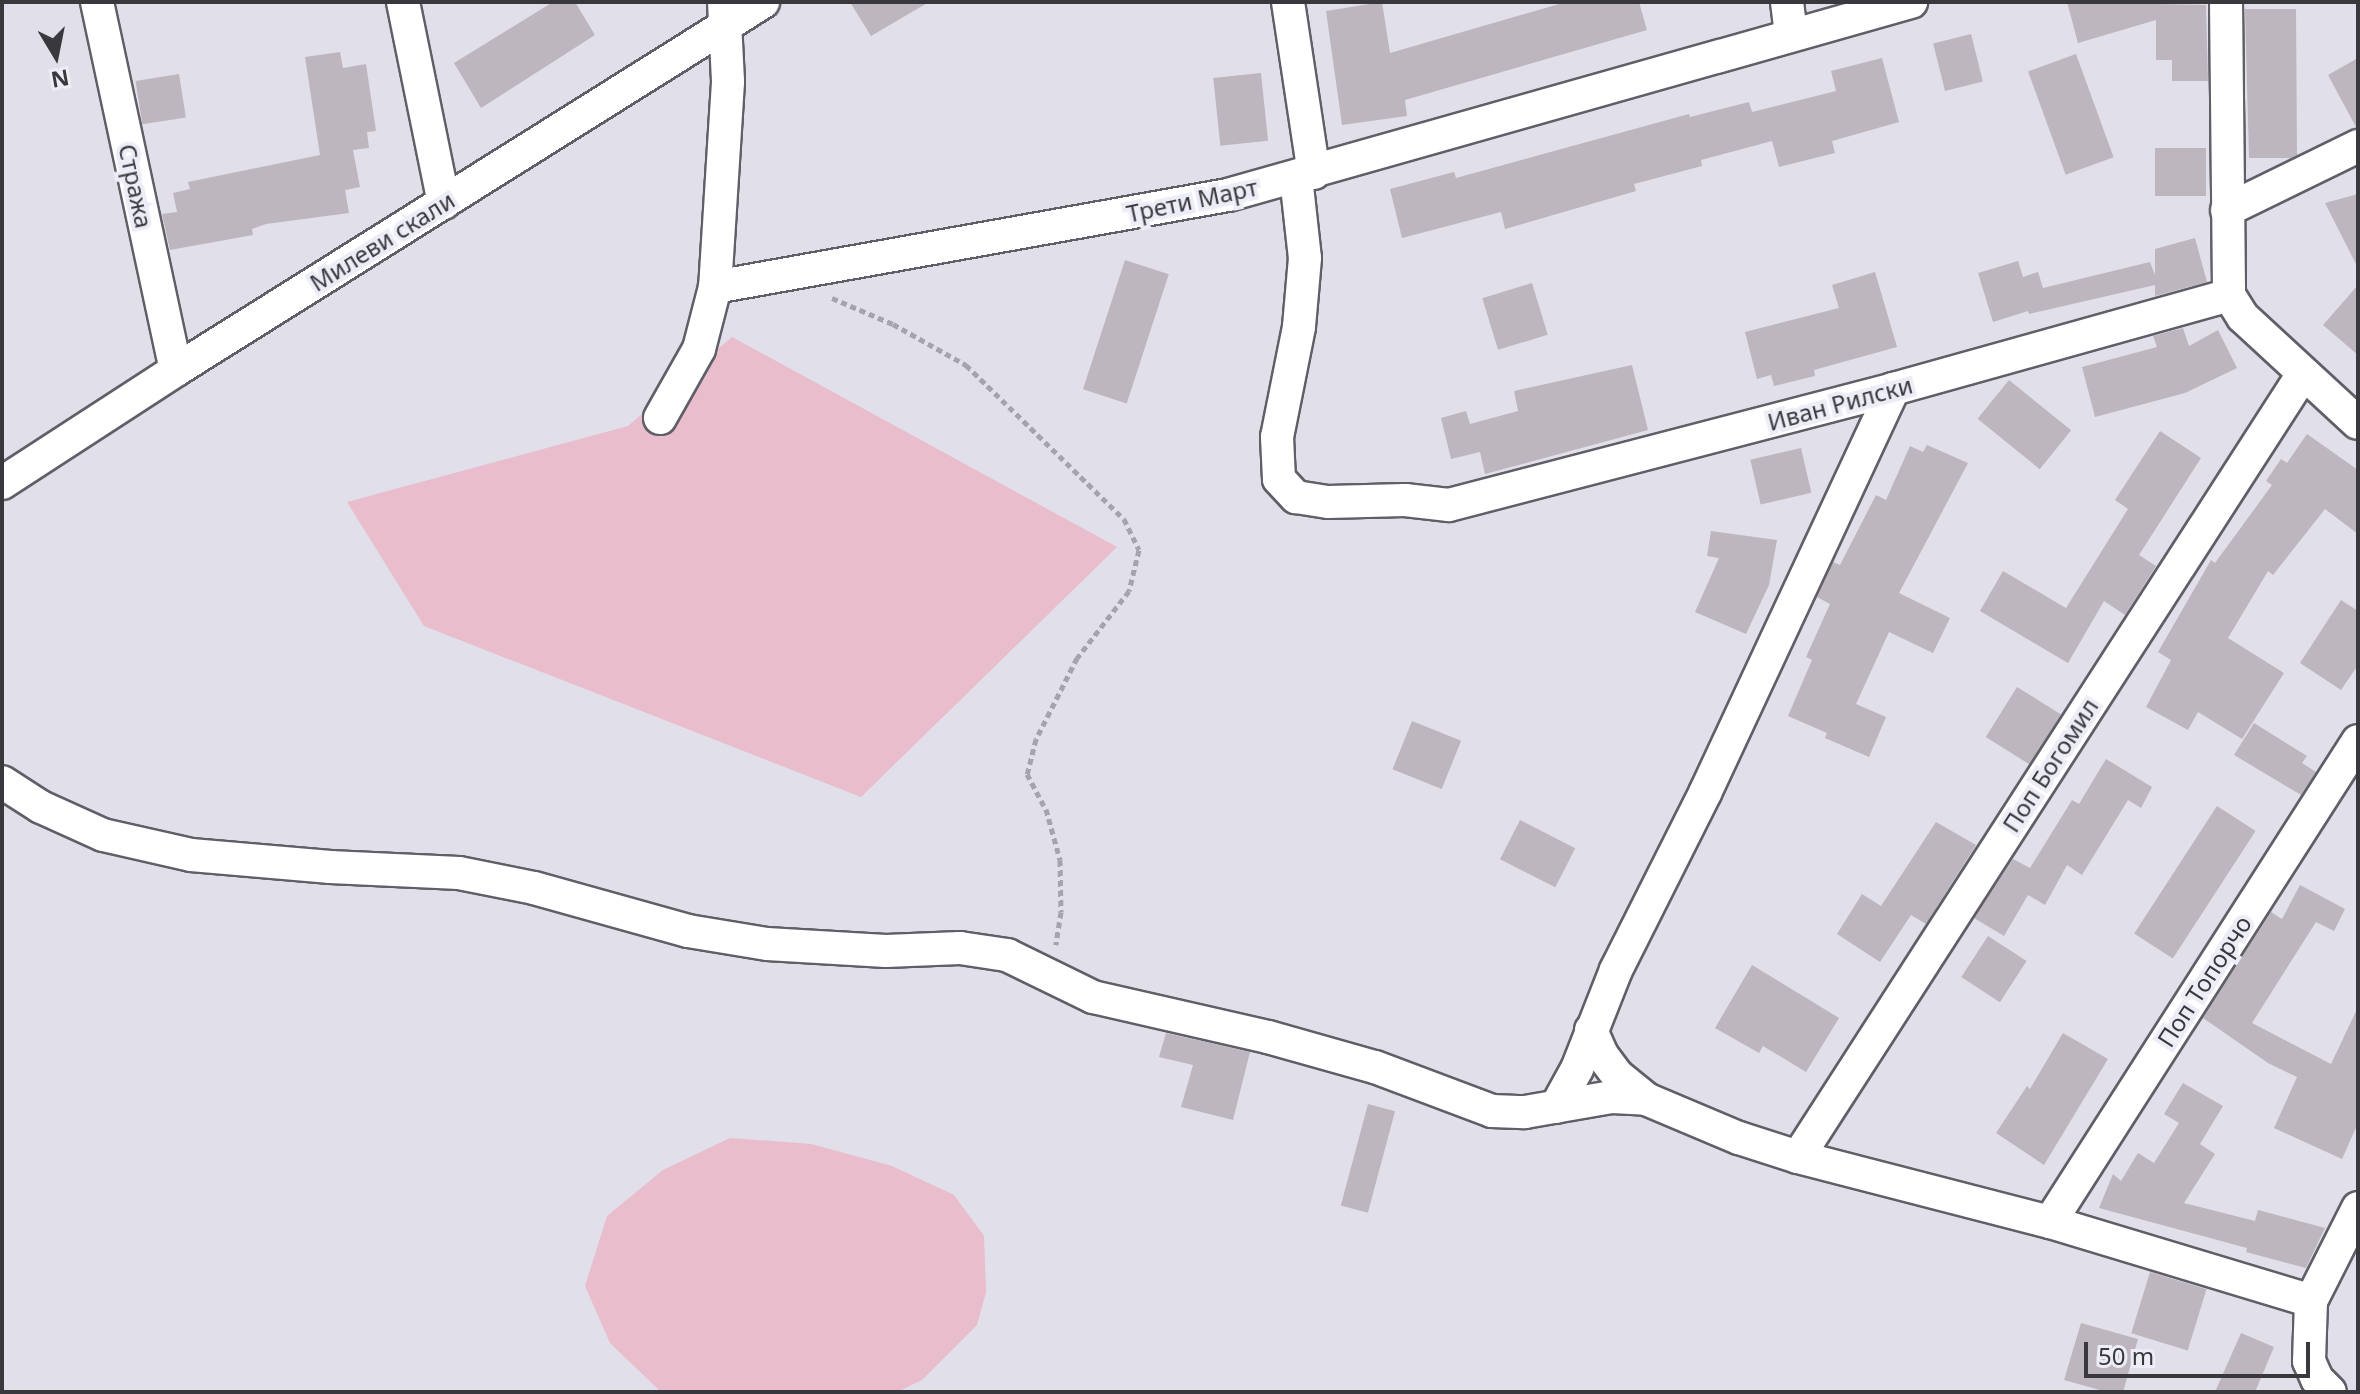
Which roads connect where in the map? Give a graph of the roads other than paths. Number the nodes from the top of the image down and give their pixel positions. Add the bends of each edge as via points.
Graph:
1 (97, 2) edge
2 (403, 2) edge
3 (763, 2) edge
4 (1288, 2) edge
5 (1787, 2) edge
6 (1911, 2) edge
7 (2226, 2) edge
8 (725, 14) edge
9 (1791, 35) junction
10 (2358, 146) edge
11 (1305, 175) junction
12 (444, 203) junction
13 (2227, 210) junction
14 (715, 287) junction
15 (2229, 295) junction
16 (176, 370) junction
17 (2303, 374) junction
18 (1893, 389) junction
19 (660, 418) dead end
20 (2358, 423) edge
21 (2, 483) edge
22 (2358, 741) edge
23 (2, 782) edge
24 (1591, 1030) junction
25 (1646, 1099) junction
26 (1556, 1107) junction
27 (1798, 1157) junction
28 (2358, 1208) edge
29 (2050, 1222) junction
30 (2311, 1301) junction
31 (2309, 1361) junction
32 (2298, 1392) edge
33 (2330, 1392) edge

1 - 16 street, Стража
2 - 12 street
3 - 8 street, Милеви скали
4 - 11 street
5 - 9 street
6 - 9 street, Трети Март
7 - 13 street
8 - 12 street, Милеви скали
8 - 14 street via 728,82
9 - 11 street, Трети Март
10 - 13 street
11 - 14 street, Трети Март via 1213,198
11 - 18 street, Иван Рилски via 1299,327 1277,437 1279,479 1296,497 1449,505
12 - 16 street, Милеви скали
13 - 15 street
14 - 19 street via 699,349
15 - 17 street via 2243,317
15 - 18 street, Иван Рилски
16 - 21 street, Милеви скали
17 - 20 street
17 - 27 street, Поп Богомил
18 - 24 street
22 - 29 street, Поп Топорчо
23 - 26 street via 41,807 103,835 191,855 459,873 688,931 782,945 886,951 960,948 1007,955 1093,997 1375,1067 1492,1111
24 - 25 street via 1618,1076
24 - 26 street
25 - 26 street via 1612,1097
25 - 27 street
27 - 29 street
28 - 30 street
29 - 30 street
30 - 31 street
31 - 32 street
31 - 33 street

